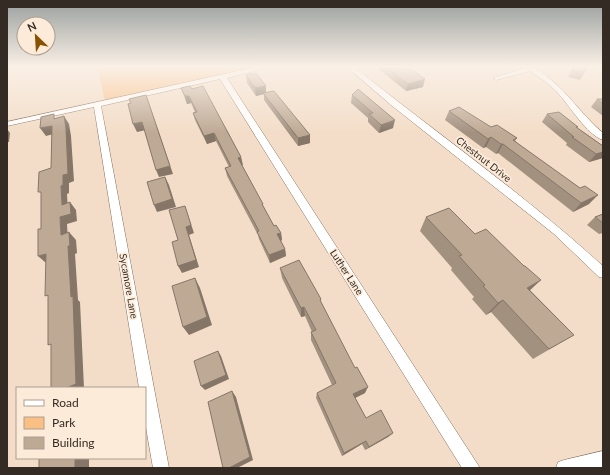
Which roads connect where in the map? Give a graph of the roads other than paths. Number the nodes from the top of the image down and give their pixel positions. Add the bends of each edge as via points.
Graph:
1 (168, 88) edge
2 (230, 88) edge
3 (376, 88) edge
4 (557, 88) edge
5 (97, 104) junction
6 (7, 124) edge
7 (603, 137) edge
8 (603, 272) edge
9 (603, 459) edge
10 (161, 468) edge
11 (472, 468) edge
12 (564, 468) edge

1 - 5 street
2 - 11 street, Luther Lane
3 - 8 street, Chestnut Drive via 558,231
4 - 7 street via 586,122
5 - 6 street
5 - 10 street, Sycamore Lane
9 - 12 street

